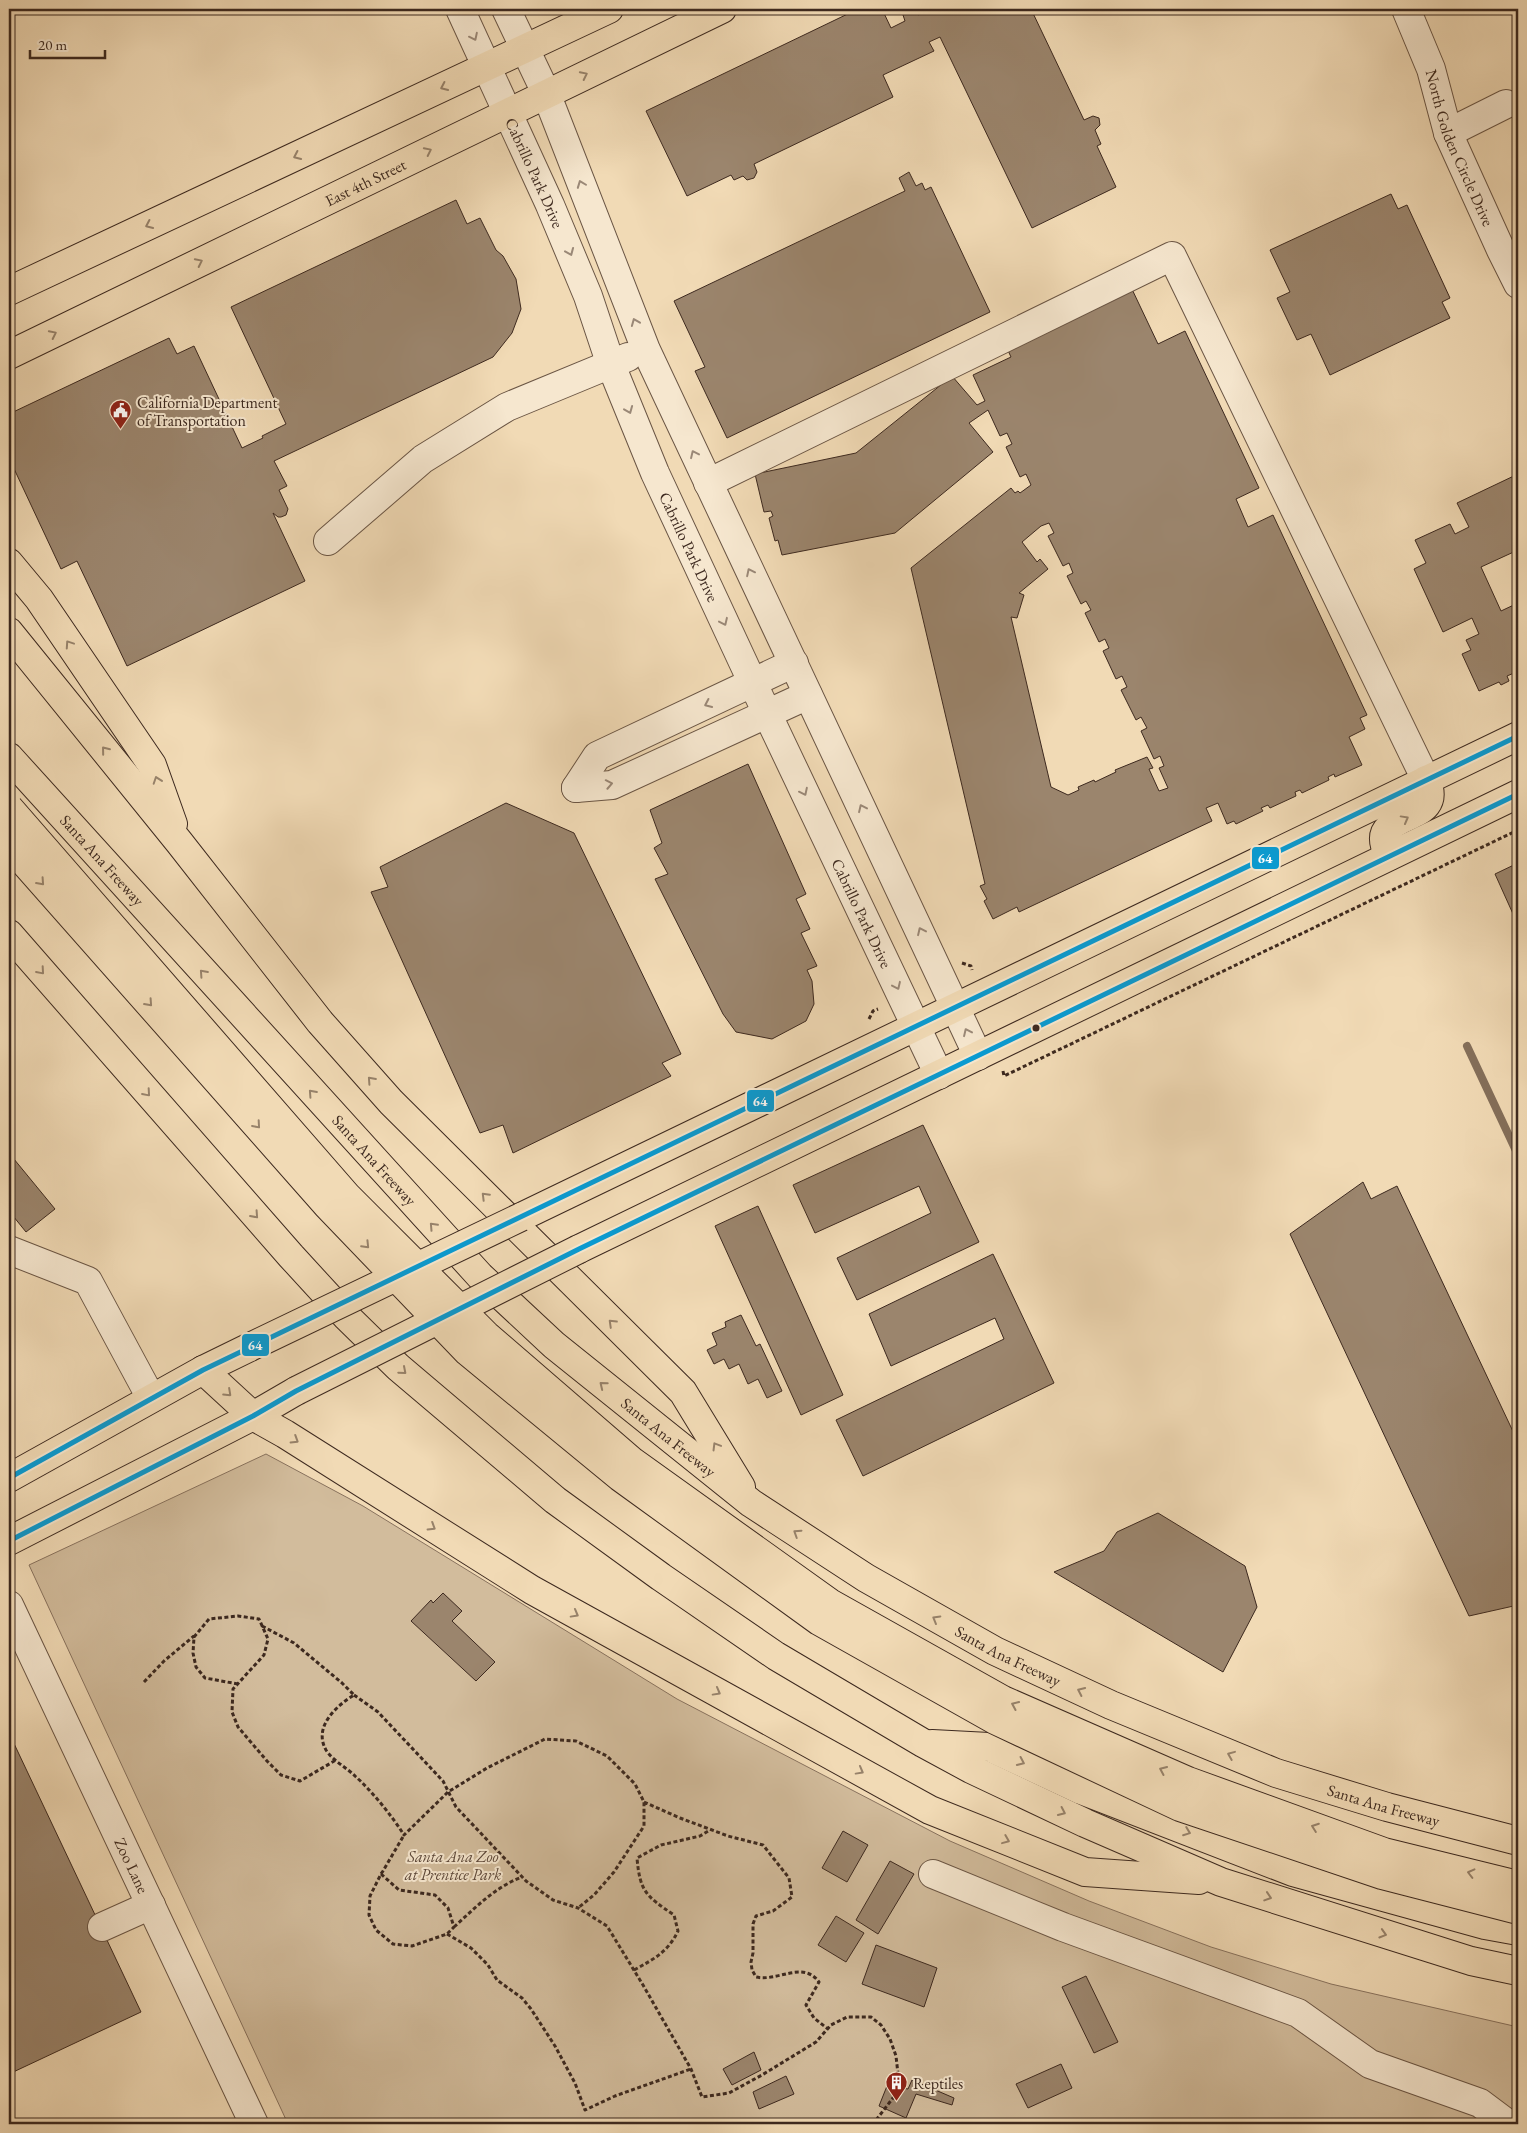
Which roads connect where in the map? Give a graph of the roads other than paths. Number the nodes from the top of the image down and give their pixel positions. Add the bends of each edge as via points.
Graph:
1 (460, 9) edge
2 (506, 9) edge
3 (609, 9) edge
4 (722, 9) edge
5 (1406, 9) edge
6 (526, 49) junction
7 (488, 66) junction
8 (546, 93) junction
9 (1506, 104) dead end
10 (508, 112) junction
11 (1448, 133) junction
12 (1518, 284) edge
13 (9, 291) edge
14 (646, 350) junction
15 (9, 355) edge
16 (611, 365) junction
17 (708, 483) junction
18 (328, 541) dead end
19 (9, 563) edge
20 (9, 632) edge
21 (794, 663) junction
22 (752, 683) junction
23 (808, 695) junction
24 (767, 714) junction
25 (1518, 736) edge
26 (9, 757) edge
27 (1426, 780) junction
28 (1518, 794) edge
29 (9, 808) edge
30 (179, 842) junction
31 (9, 845) edge
32 (1388, 856) junction
33 (9, 934) edge
34 (956, 1007) junction
35 (916, 1026) junction
36 (978, 1056) junction
37 (939, 1075) junction
38 (9, 1250) edge
39 (203, 1370) junction
40 (152, 1398) junction
41 (252, 1416) junction
42 (9, 1478) edge
43 (750, 1503) junction
44 (9, 1540) edge
45 (9, 1605) edge
46 (923, 1743) junction
47 (1518, 1841) edge
48 (933, 1874) dead end
49 (1221, 1882) junction
50 (1518, 1885) edge
51 (151, 1905) junction
52 (1518, 1910) edge
53 (102, 1927) dead end
54 (1518, 1931) edge
55 (1518, 1971) edge
56 (254, 2124) edge
57 (1508, 2124) edge

1 -> 7 street, Cabrillo Park Drive
2 - 6 street
3 - 6 main road
8 -> 4 main road, East 4th Street
5 - 11 street, North Golden Circle Drive via 1431,69
6 - 7 main road
6 - 8 street
7 - 10 street, Cabrillo Park Drive
7 -> 13 main road
8 - 10 main road, East 4th Street
14 -> 8 street
9 - 11 street
15 -> 10 main road, East 4th Street
10 -> 16 street, Cabrillo Park Drive via 588,296
11 - 12 street, North Golden Circle Drive
14 - 16 street
17 -> 14 street
16 - 18 street via 508,407 423,459
16 -> 22 street, Cabrillo Park Drive via 655,473
21 -> 17 street
17 - 27 street via 1172,256
30 -> 19 main road via 152,765 39,599
30 -> 20 main road
21 - 22 street
21 - 23 street
22 - 24 street, Cabrillo Park Drive
22 -> 24 street via 596,756 576,788 612,785
23 - 24 street
34 -> 23 street
24 -> 35 street, Cabrillo Park Drive
25 - 27 main road
43 -> 26 main road, Santa Ana Freeway via 554,1345 480,1276
32 -> 27 main road via 1385,834 1391,826 1422,809 1429,799 1430,789
27 - 34 main road
28 - 32 main road
50 -> 29 main road, bridge via 1384,1852 1188,1781 1003,1700 830,1603 640,1468 486,1335 347,1196
43 -> 30 main road via 683,1392 391,1102 320,1022
31 -> 52 main road, bridge via 327,1205 468,1352 620,1477 819,1621 995,1720 1180,1807 1382,1875
32 - 36 main road
33 -> 46 main road via 291,1256 398,1367 555,1500 660,1577 776,1656
34 - 35 main road
36 -> 34 street
35 - 37 street, Cabrillo Park Drive
35 - 39 main road, bridge
36 - 37 main road
37 - 41 main road, bridge via 579,1248
38 - 40 street via 88,1280
39 - 40 main road
39 -> 41 main road
40 - 42 main road
41 - 44 main road
41 -> 49 main road via 286,1434 532,1590 930,1810 1085,1872
47 -> 43 main road, Santa Ana Freeway via 1387,1807 1276,1773 1111,1705 995,1651 946,1624 866,1578
45 - 51 street, Zoo Lane
46 -> 49 main road via 1085,1823
46 -> 54 main road via 990,1747 1081,1790 1293,1872 1485,1925
48 - 57 street via 1063,1927 1298,2013 1370,2064 1480,2103
49 -> 55 main road via 1471,1961
51 - 53 street
51 - 56 street, Zoo Lane

